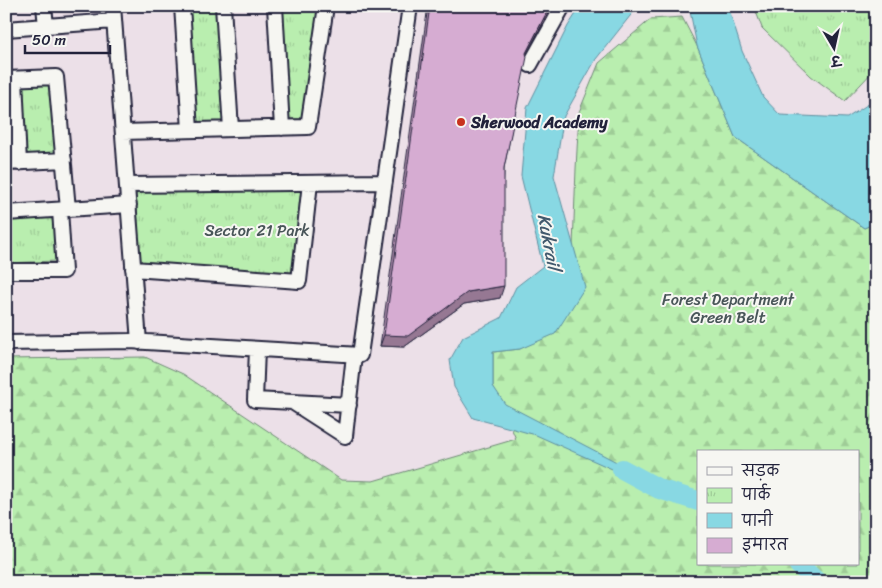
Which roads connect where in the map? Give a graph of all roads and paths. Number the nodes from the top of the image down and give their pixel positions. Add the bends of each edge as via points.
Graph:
1 (44, 6) edge
2 (113, 6) edge
3 (182, 6) edge
4 (223, 6) edge
5 (275, 6) edge
6 (326, 6) edge
7 (410, 6) edge
8 (563, 6) edge
9 (114, 21) junction
10 (46, 26) junction
11 (6, 29) edge
12 (530, 65) dead end
13 (10, 79) edge
14 (282, 128) junction
15 (231, 129) junction
16 (190, 130) junction
17 (123, 132) junction
18 (64, 160) junction
19 (12, 163) edge
20 (385, 182) junction
21 (310, 183) junction
22 (127, 185) junction
23 (128, 205) junction
24 (64, 209) junction
25 (6, 213) edge
26 (133, 270) junction
27 (6, 271) edge
28 (139, 342) junction
29 (6, 343) edge
30 (257, 349) junction
31 (354, 355) junction
32 (293, 402) junction
33 (349, 405) junction

1 - 10 street
2 - 9 street
3 - 16 street
4 - 15 street
5 - 14 street
6 - 14 street via 308,127
7 - 20 street
8 - 12 street
9 - 10 street
9 - 17 street
10 - 11 street
13 - 18 street via 56,76
13 - 19 street
14 - 15 street
15 - 16 street
16 - 17 street
17 - 22 street
18 - 19 street
18 - 24 street
20 - 21 street
20 - 31 street via 360,356
21 - 22 street
21 - 26 street via 299,281
22 - 23 street
23 - 24 street
23 - 26 street
24 - 25 street
24 - 27 street via 64,271
26 - 28 street
28 - 29 street
28 - 30 street
30 - 31 street
30 - 32 street via 255,400
31 - 33 street
32 - 33 street
32 - 33 street via 346,436

